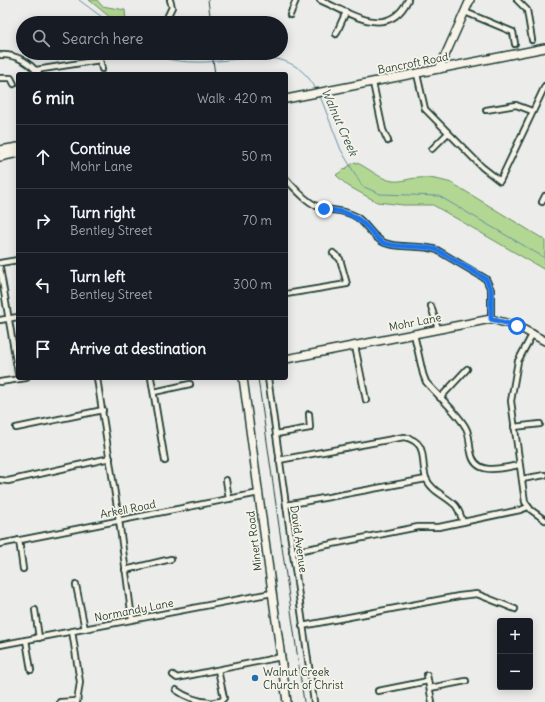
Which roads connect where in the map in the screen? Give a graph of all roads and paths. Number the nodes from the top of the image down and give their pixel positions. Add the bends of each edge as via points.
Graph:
1 (170, 0) edge
2 (296, 0) edge
3 (320, 0) edge
4 (408, 0) edge
5 (470, 0) edge
6 (517, 0) edge
7 (346, 12) junction
8 (465, 12) junction
9 (290, 15) dead end
10 (168, 16) edge
11 (336, 34) dead end
12 (532, 40) dead end
13 (515, 44) dead end
14 (545, 48) edge
15 (0, 56) edge
16 (16, 57) edge
17 (22, 60) edge
18 (102, 69) dead end
19 (439, 70) junction
20 (38, 72) edge
21 (417, 74) junction
22 (0, 78) edge
23 (373, 83) junction
24 (14, 84) dead end
25 (545, 86) edge
26 (288, 98) edge
27 (486, 110) dead end
28 (532, 111) junction
29 (448, 133) junction
30 (388, 141) dead end
31 (16, 147) edge
32 (432, 149) dead end
33 (0, 150) edge
34 (16, 153) edge
35 (0, 157) edge
36 (288, 181) edge
37 (545, 196) edge
38 (542, 202) dead end
39 (333, 254) dead end
40 (16, 260) edge
41 (0, 263) edge
42 (0, 268) edge
43 (288, 294) edge
44 (431, 306) dead end
45 (16, 317) edge
46 (9, 319) junction
47 (491, 319) junction
48 (0, 320) edge
49 (438, 329) junction
50 (533, 333) junction
51 (414, 334) junction
52 (545, 341) edge
53 (355, 346) junction
54 (288, 359) edge
55 (16, 361) edge
56 (467, 369) dead end
57 (16, 379) edge
58 (97, 380) edge
59 (151, 380) edge
60 (243, 380) edge
61 (268, 380) edge
62 (0, 382) edge
63 (190, 384) dead end
64 (154, 392) junction
65 (440, 398) junction
66 (366, 400) dead end
67 (103, 410) junction
68 (309, 414) dead end
69 (540, 424) dead end
70 (514, 427) junction
71 (16, 428) dead end
72 (276, 434) junction
73 (110, 458) junction
74 (279, 460) junction
75 (165, 461) dead end
76 (519, 465) junction
77 (545, 475) edge
78 (426, 479) junction
79 (522, 479) junction
80 (0, 480) edge
81 (226, 480) dead end
82 (259, 493) junction
83 (229, 499) junction
84 (286, 505) junction
85 (528, 507) junction
86 (119, 520) junction
87 (545, 520) edge
88 (463, 522) junction
89 (19, 540) junction
90 (0, 544) edge
91 (292, 552) junction
92 (171, 559) dead end
93 (23, 569) dead end
94 (125, 570) junction
95 (76, 585) dead end
96 (272, 593) junction
97 (515, 609) dead end
98 (35, 610) dead end
99 (132, 619) junction
100 (302, 626) junction
101 (85, 629) junction
102 (72, 631) junction
103 (39, 638) junction
104 (26, 640) junction
105 (0, 645) edge
106 (281, 657) junction
107 (31, 670) dead end
108 (218, 670) junction
109 (173, 675) dead end
110 (427, 675) dead end
111 (428, 681) junction
112 (466, 681) dead end
113 (430, 688) junction
114 (176, 690) dead end
115 (378, 691) dead end
116 (60, 702) edge
117 (77, 702) edge
118 (209, 702) edge
119 (214, 702) edge
120 (287, 702) edge
121 (314, 702) edge
122 (432, 702) edge

1 - 10 street via 172,8
2 - 9 street
3 - 7 street
4 - 7 street via 405,7 388,22 371,22
5 - 8 street
6 - 12 street via 527,10
7 - 11 street
8 - 13 street via 513,32
8 - 19 street
14 - 19 street, Bancroft Road
15 - 16 street
17 - 20 street
18 - 20 street via 100,60
19 - 21 street, Bancroft Road
21 - 23 street, Bancroft Road
21 - 29 street via 425,109
22 - 24 street via 11,78
23 - 26 street, Bancroft Road
23 - 30 street via 383,130
25 - 28 street
27 - 28 street via 516,105
28 - 29 street via 500,181 482,168
29 - 32 street
31 - 33 street
34 - 35 street
36 - 47 street via 317,206 343,211 356,217 383,242 437,250 486,279 491,290
37 - 38 street
39 - 43 street via 340,259 347,284
40 - 41 street
42 - 46 street
44 - 49 street
45 - 46 street
46 - 48 street
46 - 55 street
47 - 49 street, Mohr Lane
47 - 50 street, Mohr Lane
49 - 51 street, Mohr Lane
50 - 52 street, Mohr Lane
50 - 70 street via 518,361 511,401
51 - 53 street, Mohr Lane
51 - 65 street via 422,374
53 - 54 street, Mohr Lane
53 - 66 street
56 - 65 street
57 - 62 street
58 - 67 street
59 - 64 street
60 - 82 street, Minert Road
61 - 72 street, David Avenue
63 - 64 street
64 - 75 street
65 - 76 street via 467,430 471,455 476,465 493,470
67 - 71 street
67 - 73 street
68 - 72 street via 310,428
69 - 70 street
70 - 76 street
72 - 74 street, David Avenue
73 - 80 street via 14,480
73 - 86 street
74 - 78 street via 404,436 413,438 423,452
74 - 84 street, David Avenue
76 - 79 street
77 - 79 street
78 - 84 street
78 - 88 street via 435,490 456,506
79 - 85 street
81 - 83 street
82 - 83 street, Arkell Road
82 - 96 street, Minert Road
83 - 86 street, Arkell Road
84 - 91 street, David Avenue
85 - 87 street
85 - 88 street
86 - 89 street, Arkell Road
86 - 94 street
88 - 91 street
89 - 90 street, Arkell Road
89 - 93 street
91 - 100 street, David Avenue
92 - 94 street
94 - 99 street
95 - 101 street
96 - 99 street, Normandy Lane
96 - 106 street, Minert Road
97 - 100 street via 477,594
98 - 103 street
99 - 101 street, Normandy Lane
100 - 121 street, David Avenue
101 - 102 street, Normandy Lane
102 - 103 street, Normandy Lane
102 - 117 street via 80,682
103 - 104 street, Normandy Lane
104 - 105 street, Normandy Lane
104 - 107 street
106 - 108 street
106 - 120 street, Minert Road
108 - 109 street via 178,678
108 - 119 street via 224,698
110 - 111 street
111 - 113 street
111 - 115 street
112 - 113 street
113 - 122 street
114 - 118 street via 199,701
116 - 117 street

